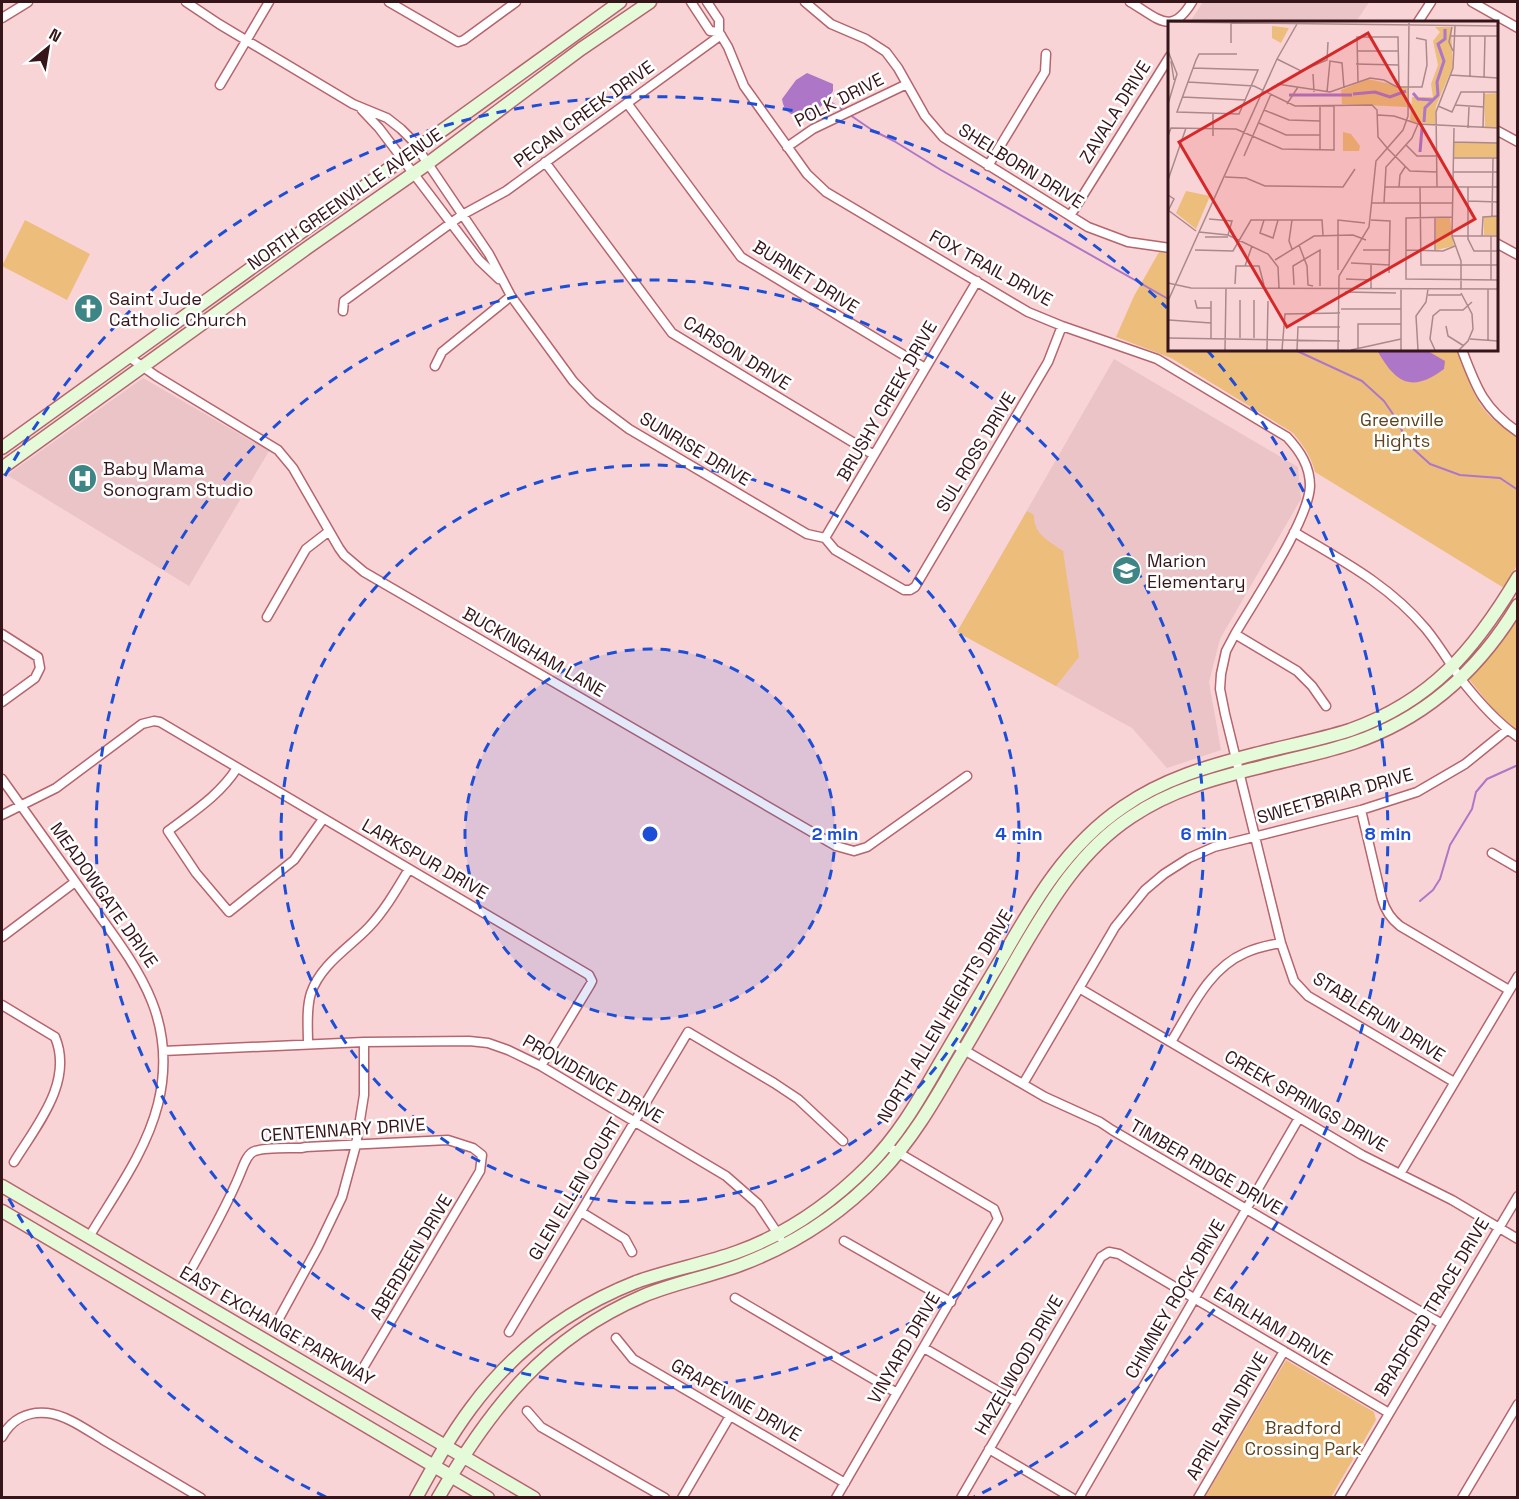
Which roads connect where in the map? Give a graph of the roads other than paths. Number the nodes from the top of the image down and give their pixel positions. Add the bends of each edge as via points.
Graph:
1 (28, 2) edge
2 (186, 2) edge
3 (269, 2) edge
4 (390, 2) edge
5 (516, 2) edge
6 (620, 2) edge
7 (650, 2) edge
8 (691, 2) edge
9 (707, 2) edge
10 (805, 2) edge
11 (1130, 2) edge
12 (1192, 2) edge
13 (1431, 2) edge
14 (1472, 2) edge
15 (2, 18) edge
16 (1172, 21) edge
17 (1419, 21) edge
18 (1168, 22) edge
19 (1518, 28) edge
20 (720, 33) junction
21 (246, 40) junction
22 (1046, 54) dead end
23 (1168, 59) edge
24 (907, 84) junction
25 (220, 85) dead end
26 (627, 103) junction
27 (360, 108) junction
28 (1498, 130) edge
29 (1518, 142) edge
30 (787, 147) junction
31 (418, 150) junction
32 (403, 160) junction
33 (545, 162) junction
34 (427, 164) junction
35 (988, 166) junction
36 (414, 174) junction
37 (462, 215) junction
38 (1070, 216) junction
39 (451, 223) junction
40 (296, 235) junction
41 (1498, 244) edge
42 (307, 248) junction
43 (1168, 248) edge
44 (1518, 255) edge
45 (977, 281) junction
46 (505, 284) junction
47 (511, 296) junction
48 (343, 311) dead end
49 (1062, 326) junction
50 (1462, 351) edge
51 (129, 357) junction
52 (142, 366) junction
53 (435, 366) dead end
54 (926, 368) junction
55 (1518, 432) edge
56 (2, 448) edge
57 (874, 455) junction
58 (2, 468) edge
59 (328, 532) junction
60 (1294, 532) junction
61 (825, 538) junction
62 (1518, 577) edge
63 (910, 590) joint
64 (1518, 606) edge
65 (267, 617) dead end
66 (2, 634) edge
67 (1235, 634) junction
68 (1452, 667) junction
69 (1461, 678) junction
70 (2, 702) edge
71 (1326, 706) dead end
72 (1507, 730) junction
73 (1518, 737) edge
74 (1235, 759) junction
75 (237, 768) junction
76 (1238, 772) junction
77 (968, 776) dead end
78 (2, 779) edge
79 (21, 806) junction
80 (1361, 810) junction
81 (2, 815) edge
82 (323, 819) junction
83 (1255, 836) junction
84 (1492, 853) dead end
85 (1518, 868) edge
86 (409, 869) junction
87 (75, 882) junction
88 (2, 937) edge
89 (1281, 943) junction
90 (1518, 976) edge
91 (1079, 988) junction
92 (1509, 990) junction
93 (2, 1005) edge
94 (364, 1042) junction
95 (1171, 1042) junction
96 (952, 1043) junction
97 (308, 1044) junction
98 (964, 1050) junction
99 (163, 1052) junction
100 (541, 1066) junction
101 (1454, 1082) junction
102 (1023, 1084) junction
103 (1299, 1118) junction
104 (635, 1122) junction
105 (843, 1141) dead end
106 (356, 1145) junction
107 (887, 1146) junction
108 (898, 1153) junction
109 (482, 1155) joint
110 (14, 1162) dead end
111 (1400, 1174) junction
112 (2, 1186) edge
113 (1518, 1196) edge
114 (1246, 1209) junction
115 (2, 1211) edge
116 (581, 1212) junction
117 (1498, 1228) junction
118 (778, 1233) junction
119 (89, 1237) junction
120 (1518, 1239) edge
121 (844, 1241) dead end
122 (784, 1246) junction
123 (632, 1252) dead end
124 (1109, 1252) joint
125 (78, 1256) junction
126 (192, 1268) dead end
127 (735, 1298) dead end
128 (1194, 1299) junction
129 (951, 1302) junction
130 (1442, 1324) junction
131 (509, 1332) dead end
132 (616, 1338) dead end
133 (267, 1341) junction
134 (924, 1347) junction
135 (1284, 1352) junction
136 (256, 1361) junction
137 (304, 1363) junction
138 (292, 1383) junction
139 (897, 1393) junction
140 (1017, 1402) junction
141 (1518, 1404) edge
142 (527, 1411) dead end
143 (1389, 1413) junction
144 (730, 1416) junction
145 (2, 1437) edge
146 (446, 1446) junction
147 (989, 1449) junction
148 (463, 1456) junction
149 (434, 1466) junction
150 (451, 1476) junction
151 (845, 1483) junction
152 (474, 1494) edge
153 (201, 1497) edge
154 (416, 1497) edge
155 (438, 1497) edge
156 (488, 1497) edge
157 (534, 1497) edge
158 (665, 1497) edge
159 (682, 1497) edge
160 (836, 1497) edge
161 (961, 1497) edge
162 (1072, 1497) edge
163 (1079, 1497) edge
164 (1198, 1497) edge
165 (1339, 1497) edge
166 (1462, 1497) edge

1 - 15 street
2 - 21 street, SUNRISE DRIVE
3 - 21 street
4 - 5 street via 458,42
6 - 31 main road, NORTH GREENVILLE AVENUE
7 - 34 main road, NORTH GREENVILLE AVENUE
8 - 20 street, FOX TRAIL DRIVE via 710,31
9 - 20 street, FOX TRAIL DRIVE via 719,20
10 - 24 street, SHELBORN DRIVE via 837,28 886,52
11 - 18 street
12 - 16 street via 1184,15
13 - 17 street
14 - 19 street
20 - 26 street, PECAN CREEK DRIVE
20 - 30 street, FOX TRAIL DRIVE via 744,86
21 - 25 street
21 - 27 street, SUNRISE DRIVE
22 - 35 street via 1045,72
23 - 38 street, ZAVALA DRIVE
24 - 30 street, POLK DRIVE via 813,129
24 - 35 street, SHELBORN DRIVE via 925,116 943,137
26 - 33 street, PECAN CREEK DRIVE
26 - 54 street, BURNET DRIVE via 741,256
27 - 31 street, SUNRISE DRIVE via 387,118 408,135
27 - 32 street, SUNRISE DRIVE
28 - 29 street
30 - 45 street, FOX TRAIL DRIVE via 826,192
31 - 32 main road, NORTH GREENVILLE AVENUE
31 - 34 street, SUNRISE DRIVE
32 - 36 street, SUNRISE DRIVE
32 - 40 main road, NORTH GREENVILLE AVENUE
33 - 37 street, PECAN CREEK DRIVE via 503,193
33 - 57 street, CARSON DRIVE via 672,333
34 - 36 main road, NORTH GREENVILLE AVENUE
34 - 37 street, SUNRISE DRIVE
35 - 38 street, SHELBORN DRIVE
36 - 39 street, SUNRISE DRIVE
36 - 42 main road, NORTH GREENVILLE AVENUE
37 - 39 street, PECAN CREEK DRIVE
37 - 46 street, SUNRISE DRIVE
38 - 43 street, SHELBORN DRIVE via 1123,240
39 - 46 street, SUNRISE DRIVE via 479,260
39 - 48 street, PECAN CREEK DRIVE via 344,301
40 - 42 main road
40 - 51 main road, NORTH GREENVILLE AVENUE
41 - 44 street
42 - 52 main road, NORTH GREENVILLE AVENUE
45 - 49 street, FOX TRAIL DRIVE via 1028,312
45 - 54 street, BRUSHY CREEK DRIVE
46 - 47 street, SUNRISE DRIVE
47 - 53 street via 442,352
47 - 61 street, SUNRISE DRIVE via 573,381 612,418 807,534
49 - 60 street, FOX TRAIL DRIVE via 1164,362 1287,437 1299,450 1309,476 1308,500
49 - 63 street, SUL ROSS DRIVE via 1048,362
50 - 55 street via 1484,402
51 - 52 street, BUCKINGHAM LANE
51 - 56 main road, NORTH GREENVILLE AVENUE
52 - 58 main road, NORTH GREENVILLE AVENUE
52 - 59 street, BUCKINGHAM LANE via 278,450 293,468
54 - 57 street, BRUSHY CREEK DRIVE
57 - 61 street, BRUSHY CREEK DRIVE
59 - 65 street via 306,549
59 - 77 street, BUCKINGHAM LANE via 344,555 374,578 836,846 854,851 867,847
60 - 67 street, FOX TRAIL DRIVE
60 - 68 street via 1391,593 1427,630
61 - 63 street, SUNRISE DRIVE via 835,550
62 - 68 main road, NORTH ALLEN HEIGHTS DRIVE via 1481,634
64 - 69 main road, NORTH ALLEN HEIGHTS DRIVE
66 - 70 street via 30,650 40,663 35,678
67 - 71 street via 1297,672
67 - 74 street, STABLERUN DRIVE via 1224,658 1220,682
68 - 69 street
68 - 74 main road, NORTH ALLEN HEIGHTS DRIVE via 1396,710 1373,721
69 - 72 street
69 - 76 main road, NORTH ALLEN HEIGHTS DRIVE via 1431,704 1378,734
72 - 73 street
72 - 80 street, SWEETBRIAR DRIVE via 1465,764 1417,792
74 - 76 street, STABLERUN DRIVE
74 - 96 main road, NORTH ALLEN HEIGHTS DRIVE via 1154,788 1124,806 1074,848 1037,897
75 - 79 street, LARKSPUR DRIVE via 160,722 151,721 56,788
75 - 82 street, LARKSPUR DRIVE
75 - 82 street via 209,800 168,831 196,873 230,912 294,860
76 - 83 street, STABLERUN DRIVE
76 - 98 main road, NORTH ALLEN HEIGHTS DRIVE via 1161,799 1107,835 1085,856 1048,906
78 - 79 street, MEADOWGATE DRIVE
79 - 81 street
79 - 87 street, MEADOWGATE DRIVE
80 - 83 street, SWEETBRIAR DRIVE
80 - 92 street via 1385,909 1391,918
82 - 86 street, LARKSPUR DRIVE
83 - 89 street, STABLERUN DRIVE
83 - 91 street, SWEETBRIAR DRIVE via 1189,858 1145,890 1115,927
84 - 85 street
86 - 97 street via 384,909 327,966 316,984 310,998
86 - 100 street, LARKSPUR DRIVE via 589,975 592,981
87 - 88 street
87 - 99 street, MEADOWGATE DRIVE via 138,970 156,1009
89 - 95 street via 1242,954 1219,970
89 - 101 street, STABLERUN DRIVE via 1294,981 1308,996
90 - 92 street
91 - 95 street, CREEK SPRINGS DRIVE
91 - 102 street, SWEETBRIAR DRIVE
92 - 101 street
93 - 110 street via 55,1037 60,1059 54,1095
94 - 97 street, PROVIDENCE DRIVE
94 - 100 street, PROVIDENCE DRIVE via 488,1043
94 - 106 street via 364,1095
95 - 103 street, CREEK SPRINGS DRIVE
96 - 98 street, TIMBER RIDGE DRIVE
96 - 107 main road, NORTH ALLEN HEIGHTS DRIVE
97 - 99 street, PROVIDENCE DRIVE
98 - 102 street, TIMBER RIDGE DRIVE
98 - 108 main road, NORTH ALLEN HEIGHTS DRIVE
99 - 119 street, MEADOWGATE DRIVE via 161,1088 151,1124
100 - 104 street, PROVIDENCE DRIVE
101 - 111 street
102 - 114 street, TIMBER RIDGE DRIVE via 1100,1122
103 - 111 street, CREEK SPRINGS DRIVE
103 - 114 street, CHIMNEY ROCK DRIVE
104 - 105 street, GLEN ELLEN COURT via 688,1032 798,1099
104 - 116 street, GLEN ELLEN COURT
104 - 118 street, PROVIDENCE DRIVE via 740,1186
106 - 109 street, CENTENNARY DRIVE via 448,1140
106 - 109 street, ABERDEEN DRIVE via 342,1197 278,1317 281,1329 354,1371 363,1368 371,1356 480,1171
106 - 126 street, CENTENNARY DRIVE via 255,1150
107 - 108 street
107 - 118 main road, NORTH ALLEN HEIGHTS DRIVE via 830,1200
108 - 122 main road, NORTH ALLEN HEIGHTS DRIVE via 838,1211
108 - 129 street, VINYARD DRIVE via 998,1215
111 - 117 street, CREEK SPRINGS DRIVE
112 - 119 main road, EAST EXCHANGE PARKWAY
113 - 117 street, BRADFORD TRACE DRIVE
114 - 128 street, CHIMNEY ROCK DRIVE
114 - 130 street, TIMBER RIDGE DRIVE
115 - 125 main road
116 - 123 street via 625,1239
116 - 131 street, GLEN ELLEN COURT
117 - 120 street, CREEK SPRINGS DRIVE
117 - 130 street, BRADFORD TRACE DRIVE
118 - 122 street, PROVIDENCE DRIVE
118 - 146 main road, NORTH ALLEN HEIGHTS DRIVE via 738,1252 637,1282 562,1320 498,1375
119 - 125 main road
119 - 133 main road, EAST EXCHANGE PARKWAY
121 - 129 street
122 - 148 main road, NORTH ALLEN HEIGHTS DRIVE via 644,1296 575,1334 513,1388
124 - 128 street, EARLHAM DRIVE via 1119,1254
124 - 140 street, HAZELWOOD DRIVE via 1101,1257
125 - 136 main road
127 - 139 street
128 - 135 street, EARLHAM DRIVE
128 - 163 street, CHIMNEY ROCK DRIVE
129 - 134 street, VINYARD DRIVE
130 - 143 street, BRADFORD TRACE DRIVE
132 - 144 street, GRAPEVINE DRIVE via 633,1359
133 - 136 main road
133 - 137 main road, EAST EXCHANGE PARKWAY
134 - 139 street, VINYARD DRIVE
134 - 140 street
135 - 143 street, EARLHAM DRIVE
135 - 164 street, APRIL RAIN DRIVE
136 - 138 main road
137 - 138 main road
137 - 146 main road, EAST EXCHANGE PARKWAY
138 - 149 main road
139 - 151 street, VINYARD DRIVE
140 - 147 street, HAZELWOOD DRIVE
141 - 166 street
142 - 158 street via 542,1427
143 - 165 street, BRADFORD TRACE DRIVE
144 - 151 street, GRAPEVINE DRIVE
144 - 159 street
145 - 153 street via 21,1417 49,1413 76,1424
146 - 148 main road, EAST EXCHANGE PARKWAY
146 - 149 main road, NORTH ALLEN HEIGHTS DRIVE
147 - 161 street, HAZELWOOD DRIVE
147 - 162 street
148 - 150 main road, NORTH ALLEN HEIGHTS DRIVE
148 - 157 main road, EAST EXCHANGE PARKWAY
149 - 150 main road
149 - 154 main road, NORTH ALLEN HEIGHTS DRIVE
150 - 152 main road
150 - 155 main road, NORTH ALLEN HEIGHTS DRIVE
151 - 160 street, VINYARD DRIVE
152 - 156 main road

